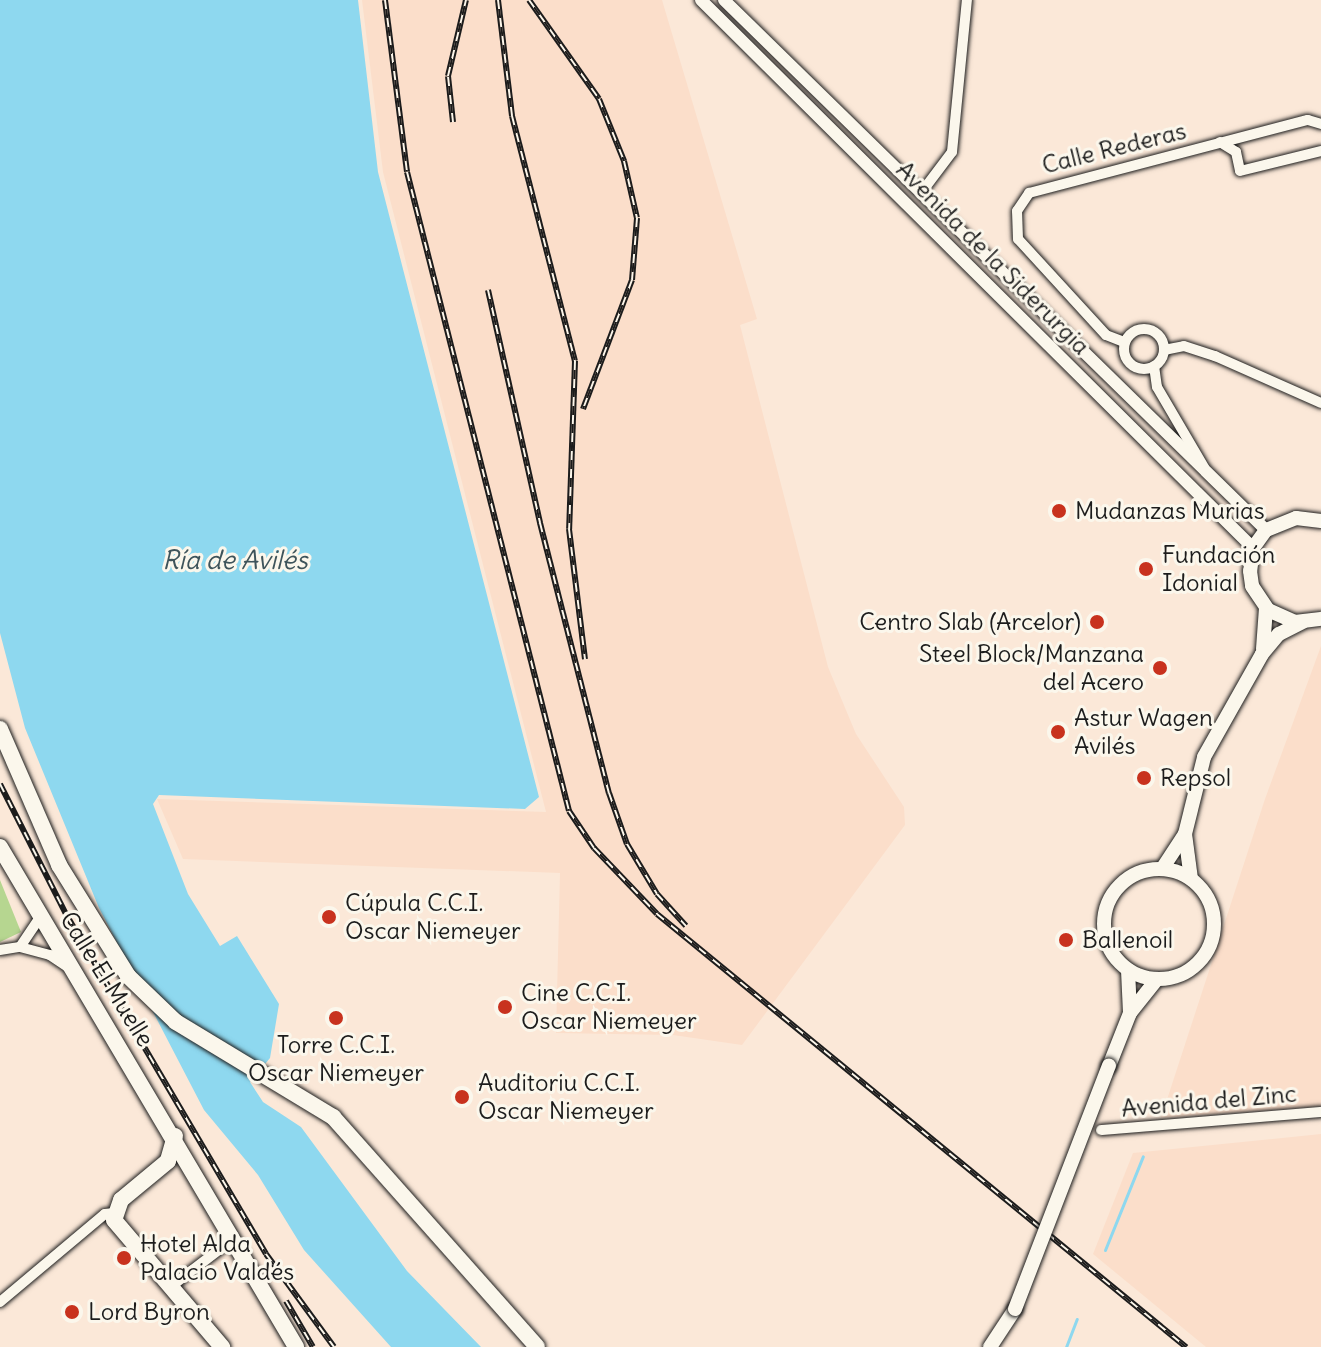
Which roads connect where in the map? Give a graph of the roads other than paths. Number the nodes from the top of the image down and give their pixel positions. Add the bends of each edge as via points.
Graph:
1 (701, 0) edge
2 (724, 0) edge
3 (967, 0) edge
4 (1321, 124) edge
5 (1218, 141) junction
6 (1321, 151) edge
7 (921, 193) junction
8 (1124, 342) junction
9 (1164, 350) junction
10 (1154, 366) junction
11 (1321, 403) edge
12 (1207, 472) junction
13 (1321, 521) edge
14 (1266, 530) junction
15 (1253, 548) junction
16 (1266, 608) junction
17 (1321, 619) edge
18 (1303, 622) junction
19 (1262, 654) junction
20 (0, 729) edge
21 (1185, 834) junction
22 (0, 847) edge
23 (1162, 869) junction
24 (1191, 879) junction
25 (40, 917) junction
26 (20, 947) junction
27 (0, 950) edge
28 (1128, 970) junction
29 (76, 973) junction
30 (1157, 979) junction
31 (1130, 1013) junction
32 (1321, 1112) edge
33 (1101, 1130) dead end
34 (175, 1136) junction
35 (159, 1169) junction
36 (205, 1191) junction
37 (114, 1213) junction
38 (233, 1239) junction
39 (169, 1288) junction
40 (0, 1302) edge
41 (504, 1311) junction
42 (1012, 1315) junction
43 (222, 1347) edge
44 (296, 1347) edge
45 (529, 1347) edge
46 (537, 1347) edge
47 (990, 1347) edge
48 (1005, 1347) edge

1 - 15 street, Avenida de la Siderurgia
2 - 7 street, Avenida de la Siderurgia
3 - 7 street via 952,152
4 - 5 street, Calle Rederas via 1308,120
5 - 6 street, Calle Rederas via 1236,152 1240,171
5 - 8 street, Calle Rederas via 1040,186 1017,211 1015,230 1028,251 1106,335
7 - 12 street, Avenida de la Siderurgia
8 - 9 street via 1138,329 1148,329 1163,340
8 - 10 street via 1128,361 1145,369
9 - 10 street
9 - 11 street via 1184,346 1215,356
10 - 12 street via 1157,387
12 - 14 street, Avenida de la Siderurgia
13 - 14 main road via 1296,518
14 - 15 main road
15 - 16 main road via 1252,586
16 - 18 main road via 1280,618
16 - 19 main road
17 - 18 main road
18 - 19 main road via 1279,634
19 - 21 main road via 1204,757
20 - 41 main road via 59,865 108,947 148,998 176,1022 274,1077 357,1141
21 - 23 main road
21 - 24 main road
22 - 25 main road, Calle El Muelle
23 - 24 main road
23 - 28 main road via 1122,883 1105,909 1106,941
24 - 30 main road via 1203,890 1214,916 1209,948 1183,974
25 - 26 street
25 - 29 main road, Calle El Muelle
26 - 27 street
26 - 29 street via 50,955
28 - 30 main road
28 - 31 main road
29 - 34 main road, Calle El Muelle
30 - 31 main road
31 - 42 main road, bridge
32 - 33 street, Avenida del Zinc
34 - 35 main road via 172,1155
34 - 36 main road, Calle El Muelle
35 - 36 main road via 188,1173
35 - 37 main road via 121,1200
36 - 38 main road
37 - 39 main road via 117,1229
37 - 40 street via 105,1214
38 - 39 street
38 - 44 main road
39 - 43 main road
41 - 45 main road
41 - 46 main road
42 - 47 main road
42 - 48 main road

